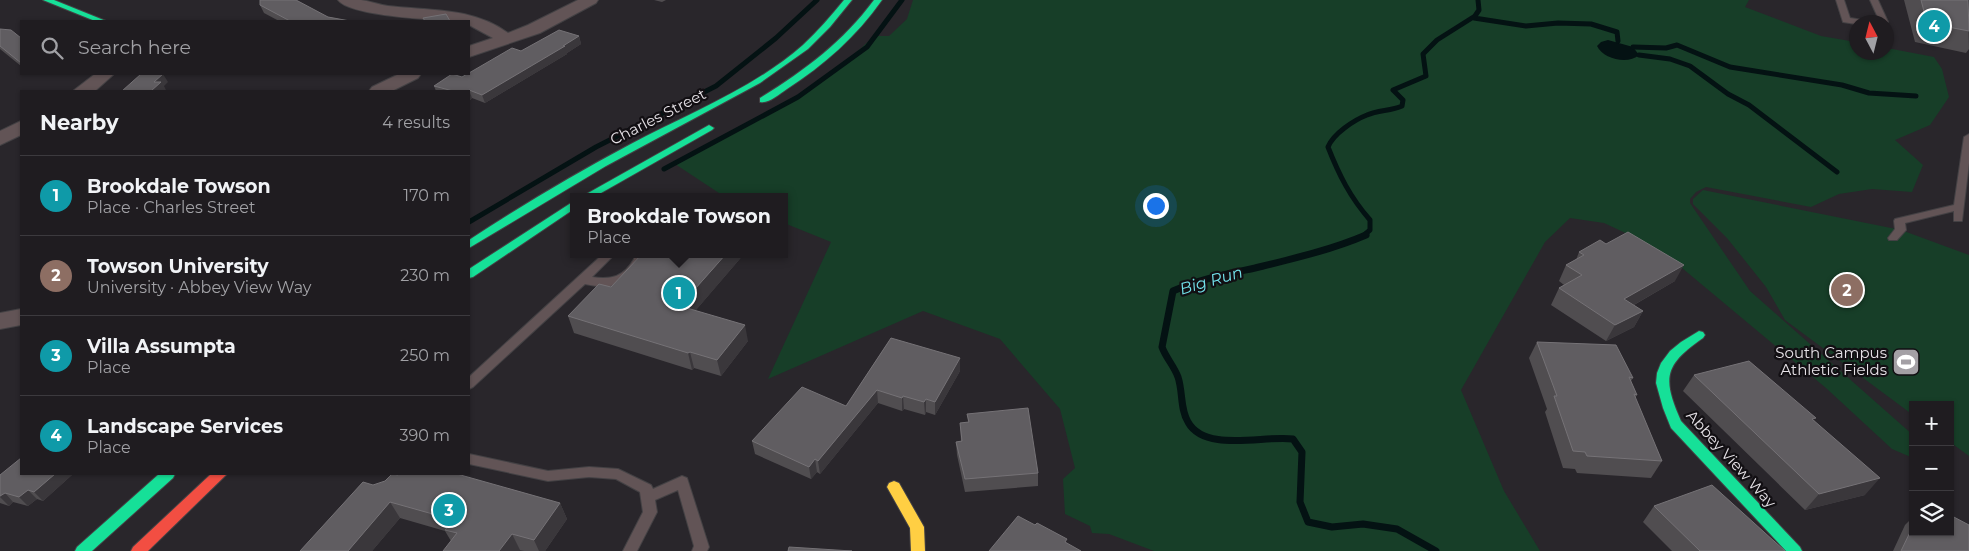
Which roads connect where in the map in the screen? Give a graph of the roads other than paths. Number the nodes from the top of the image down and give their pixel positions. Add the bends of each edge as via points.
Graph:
1 (47, 0) edge
2 (346, 0) edge
3 (590, 0) edge
4 (848, 0) edge
5 (878, 0) edge
6 (1840, 0) edge
7 (1874, 0) edge
8 (1881, 15) edge
9 (99, 20) edge
10 (1849, 20) edge
11 (506, 39) junction
12 (470, 52) edge
13 (104, 75) edge
14 (410, 75) edge
15 (84, 90) edge
16 (380, 90) edge
17 (750, 107) dead end
18 (719, 123) dead end
19 (20, 128) edge
20 (1969, 137) edge
21 (0, 139) edge
22 (593, 193) edge
23 (570, 207) edge
24 (1958, 207) junction
25 (1958, 219) dead end
26 (1893, 238) dead end
27 (470, 244) edge
28 (605, 258) edge
29 (640, 258) edge
30 (470, 273) edge
31 (581, 279) junction
32 (20, 317) edge
33 (0, 321) edge
34 (1699, 334) dead end
35 (470, 383) edge
36 (470, 459) edge
37 (167, 475) edge
38 (219, 475) edge
39 (894, 487) dead end
40 (647, 497) junction
41 (82, 551) edge
42 (138, 551) edge
43 (630, 551) edge
44 (699, 551) edge
45 (918, 551) edge
46 (1796, 551) edge

1 - 9 main road
2 - 11 street via 362,7 445,9 470,13 495,25
3 - 11 street via 534,29
4 - 27 main road, Charles Street via 820,34 779,68 576,178
5 - 17 main road via 860,25 837,48 808,72
6 - 10 lane via 1846,20
7 - 8 lane
11 - 12 street
13 - 15 street
14 - 16 street
18 - 22 main road
19 - 21 street
20 - 24 lane
23 - 30 main road
24 - 25 lane
24 - 26 lane via 1899,221 1901,230
28 - 31 lane
29 - 31 lane via 637,266 621,280 606,283
31 - 35 lane
32 - 33 street
34 - 46 main road, Abbey View Way via 1668,359 1662,382 1666,404 1676,424
36 - 40 lane via 548,476 589,472 618,474 646,489
37 - 41 main road
38 - 42 main road
39 - 45 main road via 917,527
40 - 43 lane via 650,512
40 - 44 lane via 682,482 702,547

